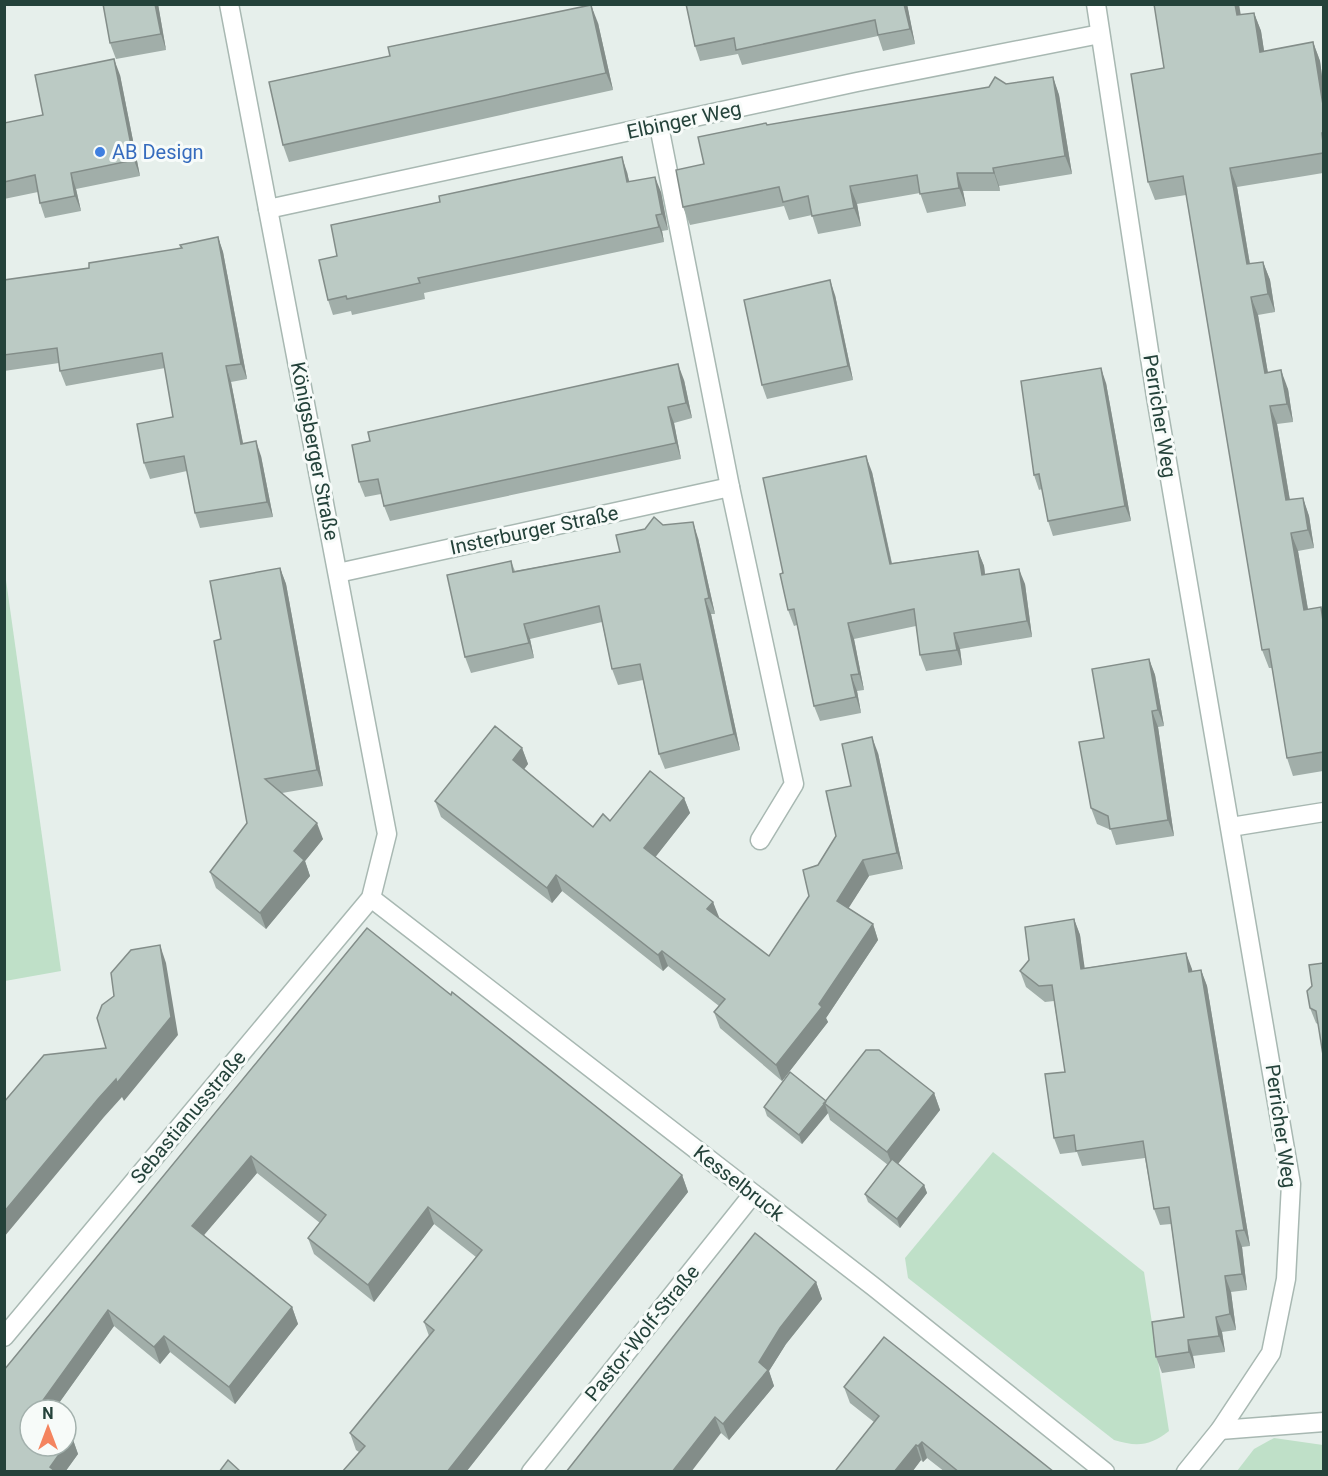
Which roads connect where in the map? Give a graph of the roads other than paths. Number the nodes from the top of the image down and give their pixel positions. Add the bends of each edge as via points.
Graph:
1 (229, 4) edge
2 (1096, 4) edge
3 (1100, 34) junction
4 (659, 126) junction
5 (268, 209) junction
6 (730, 487) junction
7 (338, 573) junction
8 (1323, 812) edge
9 (1231, 827) junction
10 (760, 840) dead end
11 (371, 898) junction
12 (753, 1194) junction
13 (4, 1337) edge
14 (1323, 1422) edge
15 (1220, 1430) junction
16 (531, 1472) edge
17 (1105, 1472) edge
18 (1186, 1472) edge

1 - 5 street, Königsberger Straße
2 - 3 street, Perricher Weg
3 - 4 street, Elbinger Weg
3 - 9 street, Perricher Weg via 1156,397
4 - 5 street, Elbinger Weg
4 - 6 street
5 - 7 street, Königsberger Straße
6 - 7 street, Insterburger Straße
6 - 10 street via 794,784
7 - 11 street, Königsberger Straße via 387,834
8 - 9 street
9 - 15 street, Perricher Weg via 1291,1184 1286,1279 1270,1353
11 - 12 street, Kesselbruck
11 - 13 street, Sebastianusstraße
12 - 16 street, Pastor-Wolf-Straße
12 - 17 street, Kesselbruck
14 - 15 street
15 - 18 street, Perricher Weg

